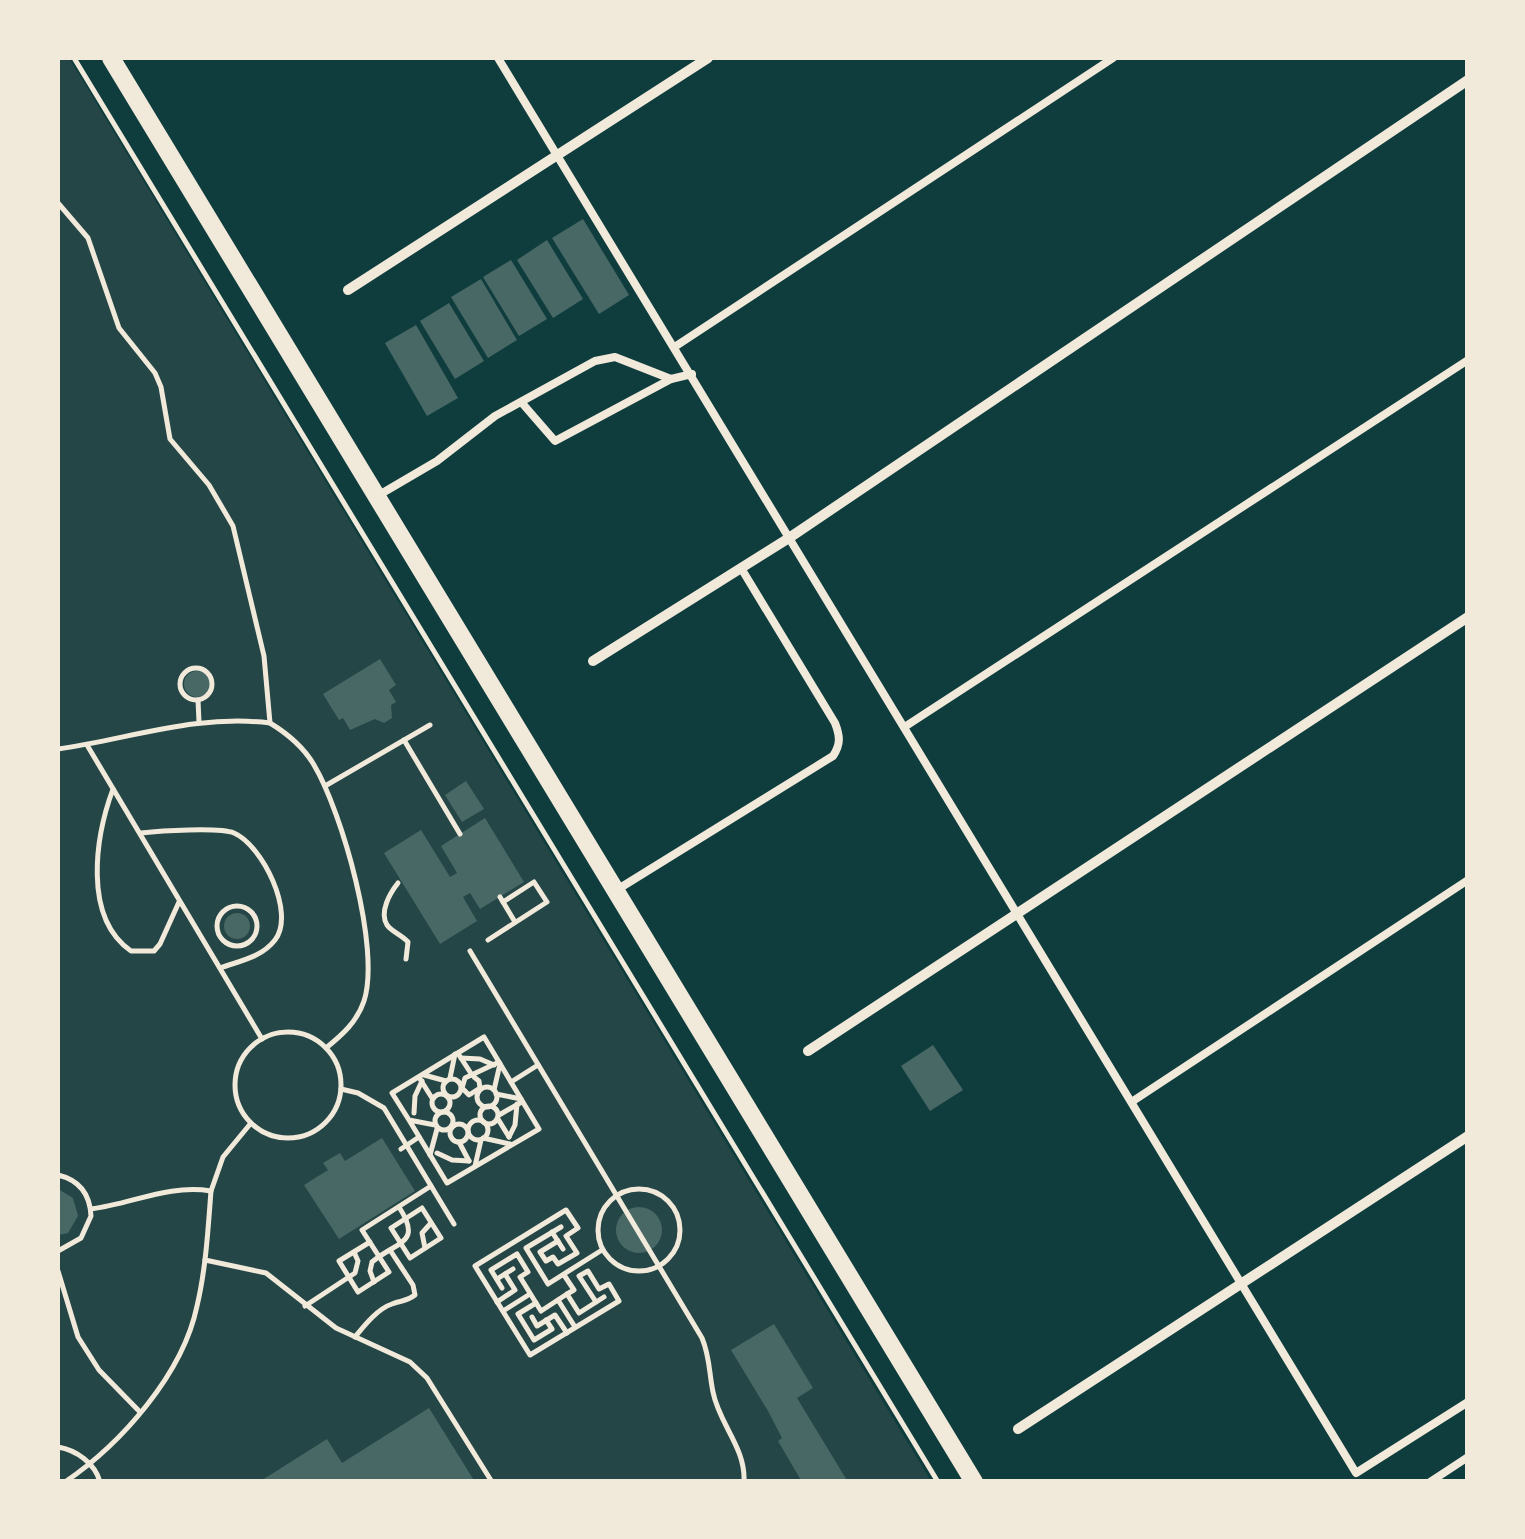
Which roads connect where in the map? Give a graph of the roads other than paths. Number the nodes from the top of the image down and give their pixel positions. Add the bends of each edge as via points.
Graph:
1 (111, 58) edge
2 (498, 58) edge
3 (708, 58) edge
4 (1113, 58) edge
5 (1468, 80) edge
6 (557, 154) junction
7 (348, 290) dead end
8 (676, 346) junction
9 (1468, 360) edge
10 (692, 374) junction
11 (671, 380) junction
12 (522, 403) junction
13 (376, 498) junction
14 (789, 538) junction
15 (741, 568) junction
16 (1468, 617) edge
17 (592, 661) dead end
18 (906, 726) junction
19 (1468, 880) edge
20 (615, 891) junction
21 (1016, 912) junction
22 (808, 1051) dead end
23 (1133, 1100) junction
24 (1468, 1136) edge
25 (1244, 1283) junction
26 (1468, 1402) edge
27 (1018, 1429) dead end
28 (1468, 1457) edge
29 (974, 1482) edge
30 (1430, 1482) edge

1 - 13 street
2 - 6 lane
3 - 6 street
4 - 8 lane
5 - 14 street
6 - 7 street
6 - 8 lane
8 - 10 lane
9 - 18 lane
10 - 11 lane
10 - 14 lane
11 - 12 lane via 614,357 595,360
11 - 12 lane via 555,441
12 - 13 lane
13 - 20 street
14 - 15 street
14 - 18 lane
15 - 17 street
15 - 20 lane via 835,724 839,747
16 - 21 street
18 - 21 lane
19 - 23 lane
20 - 29 street
21 - 22 street
21 - 23 lane
23 - 25 lane
24 - 25 street
25 - 26 lane via 1356,1473
25 - 27 street
28 - 30 lane

